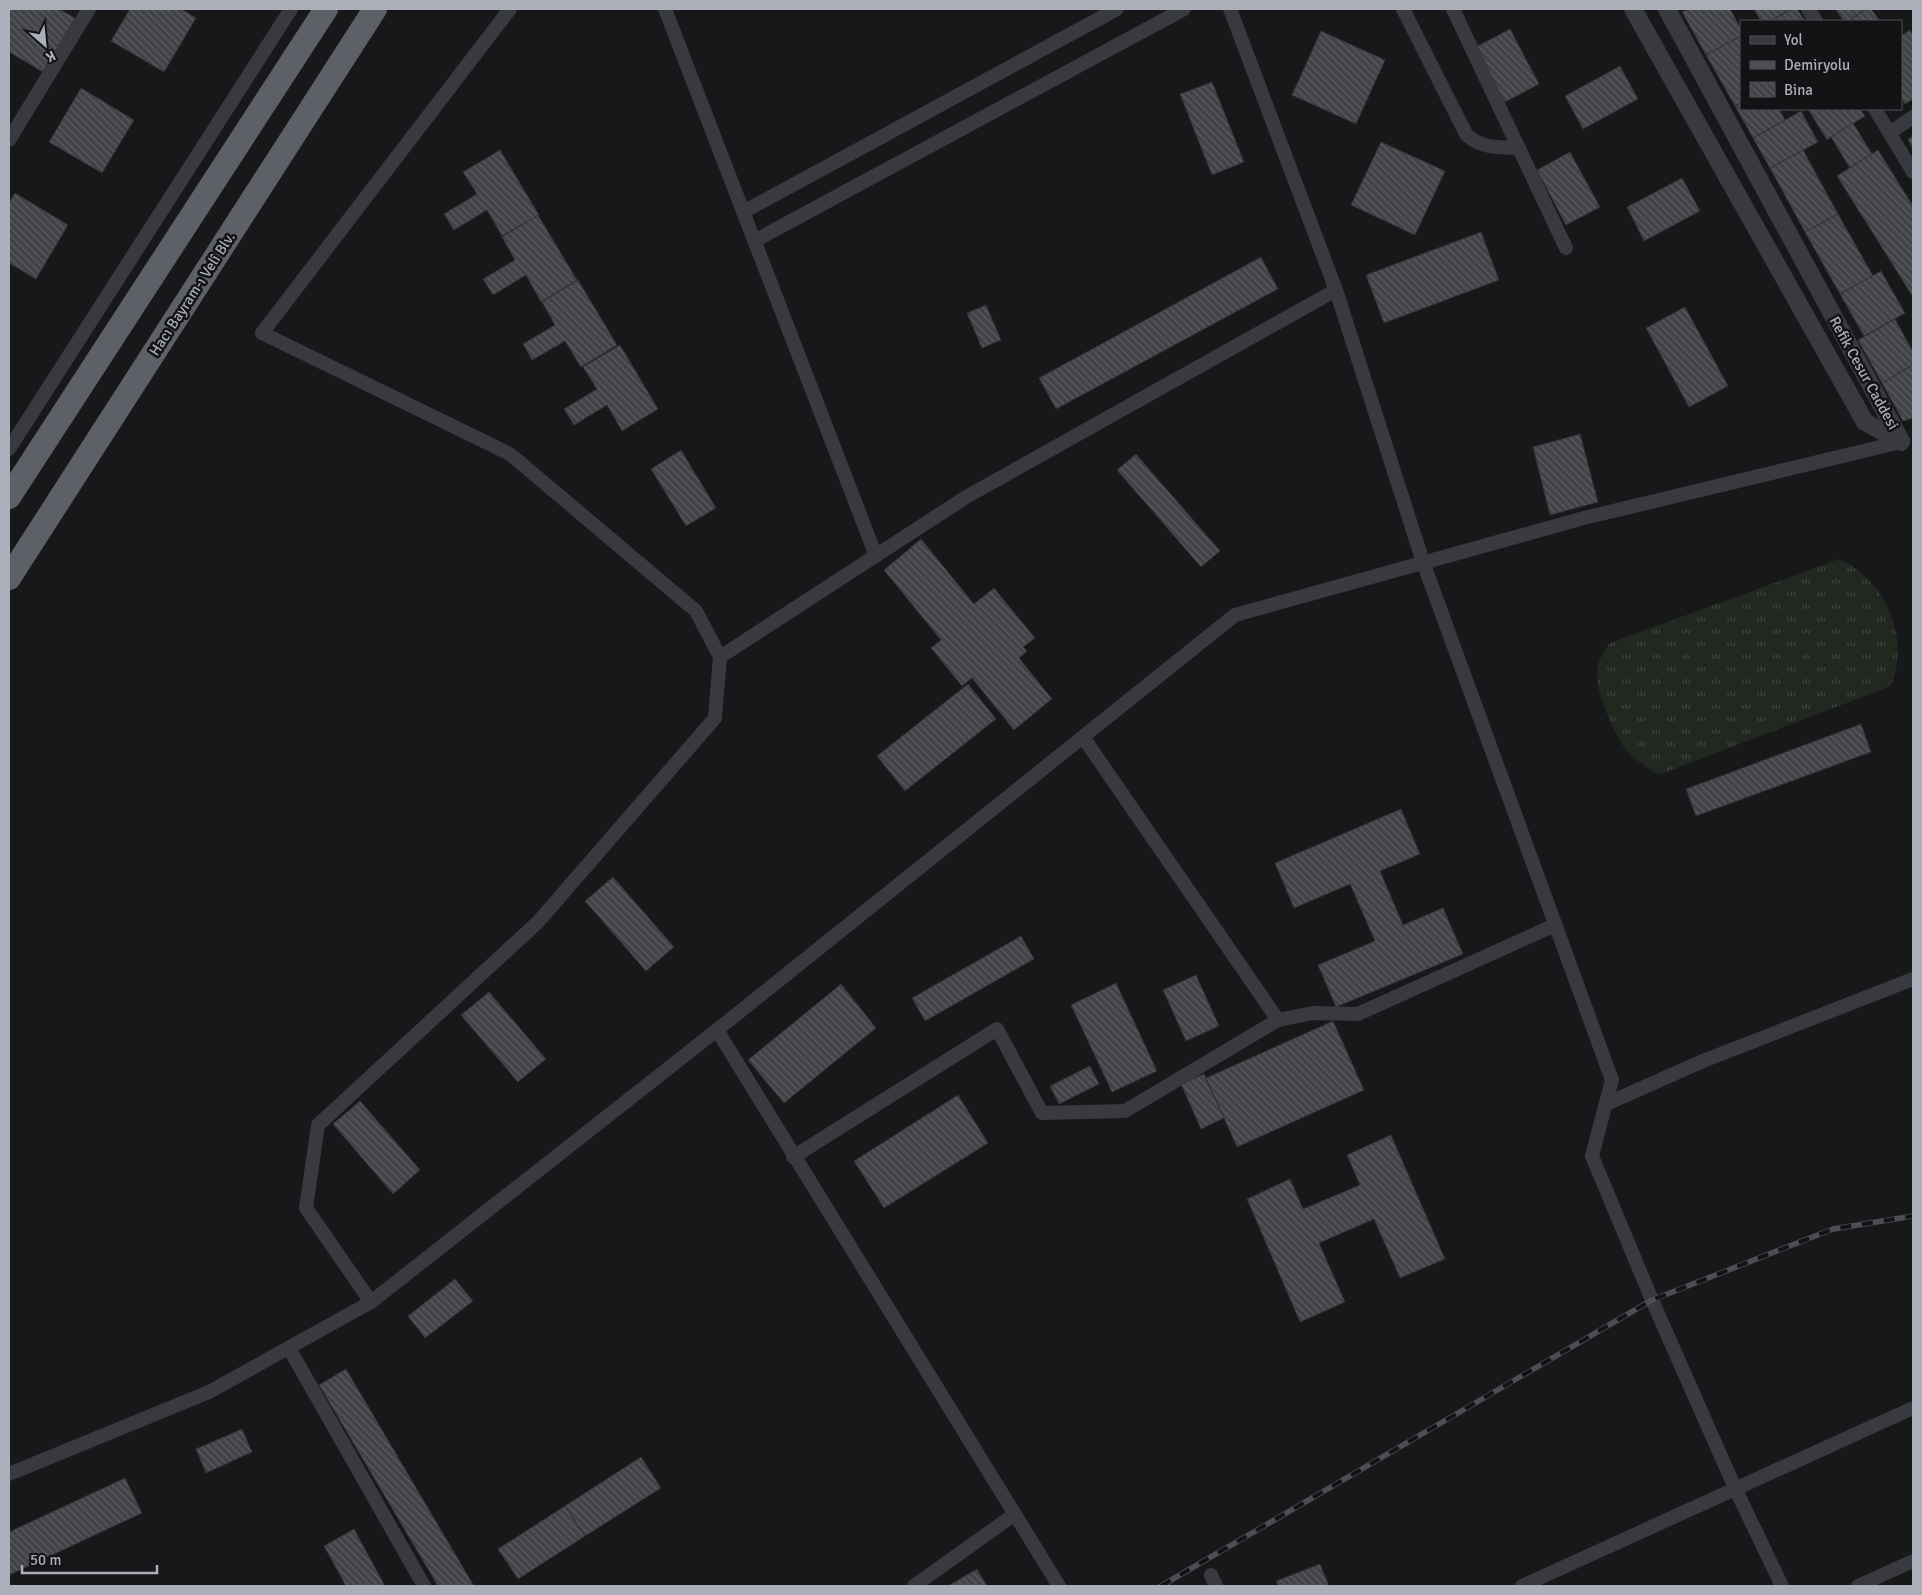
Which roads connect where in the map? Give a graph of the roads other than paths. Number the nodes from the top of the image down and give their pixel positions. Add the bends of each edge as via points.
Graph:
1 (90, 9) edge
2 (291, 9) edge
3 (326, 9) edge
4 (375, 9) edge
5 (510, 9) edge
6 (665, 9) edge
7 (1116, 9) edge
8 (1184, 9) edge
9 (1230, 9) edge
10 (1403, 9) edge
11 (1453, 9) edge
12 (1633, 9) edge
13 (1667, 9) edge
14 (1808, 9) edge
15 (1815, 20) edge
16 (1876, 110) edge
17 (1913, 117) edge
18 (1891, 132) junction
19 (9, 140) edge
20 (1519, 148) junction
21 (1913, 172) edge
22 (743, 212) junction
23 (754, 241) junction
24 (1566, 248) dead end
25 (1336, 290) junction
26 (29, 418) junction
27 (9, 430) edge
28 (1907, 440) edge
29 (9, 449) edge
30 (9, 497) edge
31 (876, 556) junction
32 (1424, 562) junction
33 (9, 578) edge
34 (720, 657) junction
35 (1082, 737) junction
36 (1556, 925) junction
37 (1913, 979) edge
38 (1278, 1020) junction
39 (717, 1030) junction
40 (1606, 1104) junction
41 (793, 1157) junction
42 (371, 1302) junction
43 (289, 1348) junction
44 (1913, 1408) edge
45 (9, 1474) edge
46 (1735, 1488) junction
47 (1015, 1514) junction
48 (1913, 1561) edge
49 (424, 1586) edge
50 (914, 1586) edge
51 (1058, 1586) edge
52 (1522, 1586) edge
53 (1782, 1586) edge
54 (1858, 1586) edge

1 - 19 street
2 - 26 street
3 - 30 highway
4 - 33 highway, Hacı Bayram-ı Velî Blv.
5 - 34 street via 262,333 510,454 696,611
6 - 22 street
7 - 22 street
8 - 23 street
9 - 25 street
10 - 20 street via 1466,134 1474,142 1487,146
11 - 20 street
12 - 28 street, Refik Cesur Caddesi via 1865,422
13 - 28 street, Refik Cesur Caddesi
14 - 15 street
16 - 18 street
17 - 18 street
18 - 21 street
20 - 24 street
22 - 23 street
23 - 31 street
25 - 31 street via 966,497
25 - 32 street
26 - 27 street via 17,429
26 - 29 street
28 - 32 street via 1584,518
31 - 34 street
32 - 35 street via 1235,615
32 - 36 street
34 - 42 street via 715,718 538,922 318,1125 306,1208
35 - 38 street
35 - 39 street
36 - 38 street via 1358,1014 1313,1013
36 - 40 street via 1612,1080
37 - 40 street via 1703,1061
38 - 41 street via 1125,1111 1042,1113 996,1029
39 - 41 street
39 - 42 street
40 - 46 street via 1592,1156
41 - 47 street
42 - 43 street
43 - 45 street via 209,1392
43 - 49 street
44 - 46 street
46 - 52 street
46 - 53 street
47 - 50 street
47 - 51 street
48 - 54 street

